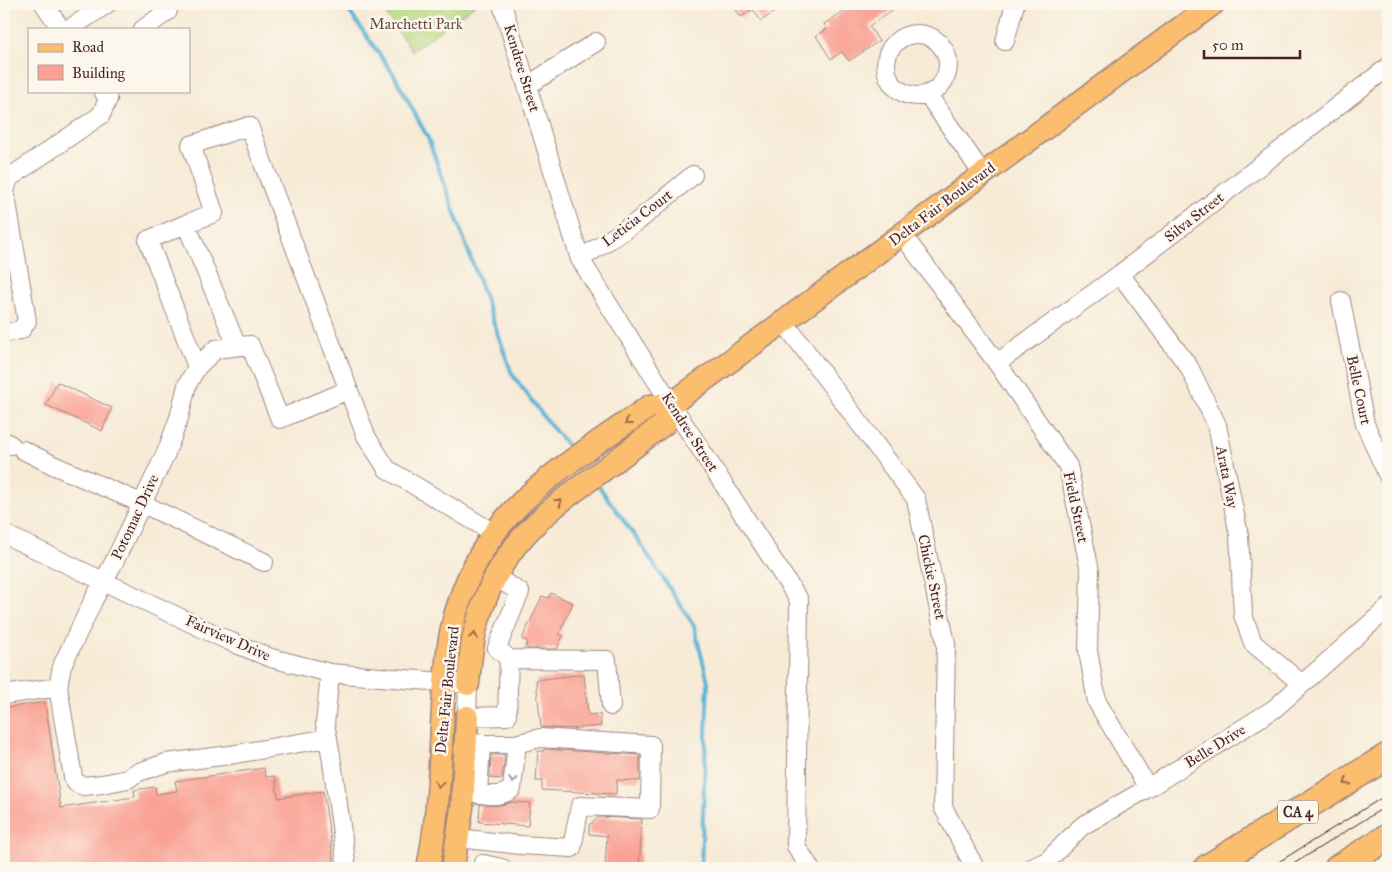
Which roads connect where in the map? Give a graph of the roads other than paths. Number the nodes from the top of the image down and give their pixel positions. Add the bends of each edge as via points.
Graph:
1 (44, 4) edge
2 (107, 4) edge
3 (163, 4) edge
4 (502, 4) edge
5 (1015, 4) edge
6 (1213, 4) edge
7 (60, 28) edge
8 (71, 28) edge
9 (144, 28) edge
10 (1005, 41) dead end
11 (596, 42) dead end
12 (1388, 67) edge
13 (527, 86) junction
14 (103, 92) edge
15 (928, 95) junction
16 (982, 173) junction
17 (693, 175) dead end
18 (186, 224) junction
19 (902, 234) junction
20 (580, 259) junction
21 (1120, 274) junction
22 (1341, 301) dead end
23 (784, 322) junction
24 (4, 333) edge
25 (237, 346) junction
26 (997, 363) junction
27 (197, 367) junction
28 (348, 390) junction
29 (671, 404) junction
30 (13, 445) edge
31 (1388, 476) edge
32 (141, 503) junction
33 (494, 533) junction
34 (4, 534) edge
35 (264, 562) dead end
36 (496, 577) junction
37 (104, 580) junction
38 (1388, 608) edge
39 (509, 659) junction
40 (330, 673) junction
41 (445, 683) junction
42 (468, 684) junction
43 (1302, 684) junction
44 (58, 687) junction
45 (4, 695) edge
46 (611, 706) dead end
47 (467, 717) junction
48 (328, 738) junction
49 (473, 743) junction
50 (515, 744) junction
51 (1388, 756) edge
52 (1148, 788) junction
53 (471, 791) junction
54 (1388, 837) edge
55 (458, 838) junction
56 (347, 868) edge
57 (428, 868) edge
58 (453, 868) edge
59 (481, 868) edge
60 (502, 868) edge
61 (810, 868) edge
62 (975, 868) edge
63 (1032, 868) edge
64 (1207, 868) edge
65 (1338, 868) edge

1 - 7 street
2 - 8 street
3 - 9 street via 168,11
4 - 13 street, Kendree Street
5 - 10 street
6 - 16 main road, Delta Fair Boulevard
11 - 13 street
12 - 21 street, Silva Street
13 - 20 street, Kendree Street
14 - 24 street via 108,100 101,115 9,178 5,191 27,322 21,330
15 - 15 street via 908,96 892,85 885,66 891,47 906,35 926,35 942,46 949,64 943,83
15 - 16 street
16 - 19 main road, Delta Fair Boulevard
17 - 20 street, Leticia Court via 638,221
18 - 25 street
18 - 27 street via 148,240
18 - 28 street via 214,213 191,145 249,126
19 - 23 main road, Delta Fair Boulevard
19 - 26 street, Field Street
20 - 29 street, Kendree Street
21 - 26 street, Silva Street
21 - 43 street, Arata Way via 1190,367 1217,425 1239,535 1243,615 1253,643
22 - 31 street, Belle Court via 1365,424
23 - 29 main road, Delta Fair Boulevard
23 - 62 street, Chickie Street via 916,500 946,644 943,807
25 - 27 street, Potomac Drive via 216,348
25 - 28 street via 250,345 280,419
26 - 52 street, Field Street via 1068,466 1090,571 1088,651 1096,702
27 - 32 street, Potomac Drive via 187,386 166,453
28 - 33 street via 366,436 387,469
29 -> 33 main road, Delta Fair Boulevard via 650,406 557,472 524,500
36 -> 29 main road, Delta Fair Boulevard via 533,525 566,496 664,424
29 - 61 street, Kendree Street via 799,600 796,846
30 - 32 street
32 - 35 street
32 - 37 street, Potomac Drive
33 - 41 main road, Delta Fair Boulevard via 478,558 458,605
34 - 37 street, Fairview Drive
36 - 39 street via 520,592 497,648
42 -> 36 main road, Delta Fair Boulevard via 476,626
37 - 40 street, Fairview Drive via 252,651
37 - 44 street, Potomac Drive via 62,666
38 - 43 street, Belle Drive
39 - 46 street via 607,660
39 - 47 street via 507,716
40 - 41 street, Fairview Drive
40 - 48 street via 325,724
41 - 42 street, Fairview Drive
41 -> 57 main road, Delta Fair Boulevard via 437,809
42 - 47 street, Delta Fair Boulevard
43 - 52 street, Belle Drive via 1274,709
44 - 45 street
44 - 48 street via 72,777 84,786 128,779 166,763
47 - 49 main road, Delta Fair Boulevard
48 - 56 street
49 - 50 street
49 - 53 main road, Delta Fair Boulevard
50 -> 53 street via 512,789 506,794
50 - 55 street via 540,738 651,745 650,809 580,806 572,848
51 -> 64 highway, CA 4
52 - 63 street, Belle Drive via 1082,826 1047,861
53 - 55 main road, Delta Fair Boulevard
54 - 65 highway
55 - 58 main road, Delta Fair Boulevard
59 - 60 street via 483,864

